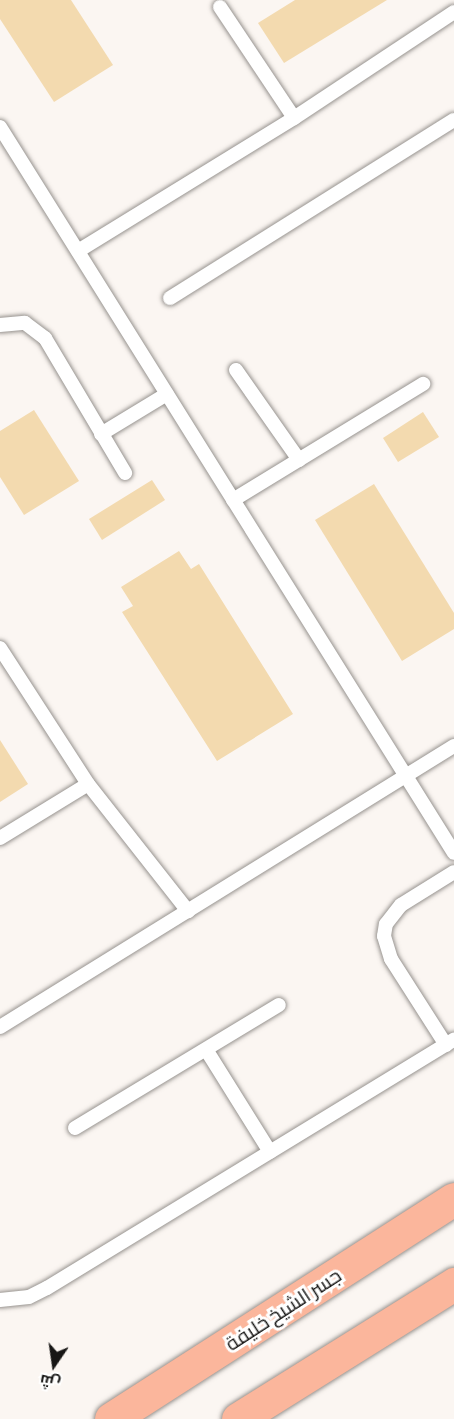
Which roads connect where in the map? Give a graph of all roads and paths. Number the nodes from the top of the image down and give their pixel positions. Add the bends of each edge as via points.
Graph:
1 (220, 7) dead end
2 (454, 12) edge
3 (294, 118) junction
4 (454, 120) edge
5 (0, 127) edge
6 (78, 251) junction
7 (170, 298) dead end
8 (0, 325) edge
9 (236, 370) dead end
10 (423, 384) dead end
11 (167, 394) junction
12 (101, 434) junction
13 (298, 460) junction
14 (125, 473) dead end
15 (233, 500) junction
16 (0, 648) edge
17 (454, 746) edge
18 (406, 776) junction
19 (88, 784) junction
20 (0, 838) edge
21 (454, 853) edge
22 (454, 872) edge
23 (188, 911) junction
24 (279, 1005) dead end
25 (0, 1028) edge
26 (450, 1042) edge
27 (207, 1051) junction
28 (75, 1128) dead end
29 (270, 1152) junction
30 (454, 1199) edge
31 (454, 1284) edge
32 (0, 1300) edge
33 (111, 1419) edge
34 (238, 1419) edge

1 - 3 lane
2 - 3 lane
3 - 6 lane
4 - 7 lane
5 - 6 lane
6 - 11 lane
8 - 12 lane via 18,322 37,329
9 - 13 lane
10 - 13 lane
11 - 12 lane
11 - 15 lane
12 - 14 lane
13 - 15 lane
15 - 18 lane
16 - 19 lane
17 - 18 lane
18 - 21 lane
18 - 23 lane
19 - 20 lane
19 - 23 lane
22 - 26 lane via 400,905 386,924 384,936 391,959
23 - 25 lane
24 - 27 lane
26 - 29 lane
27 - 28 lane
27 - 29 lane
29 - 32 lane via 47,1288 29,1297
30 - 33 highway, جسر الشيخ خليفة
31 - 34 highway

